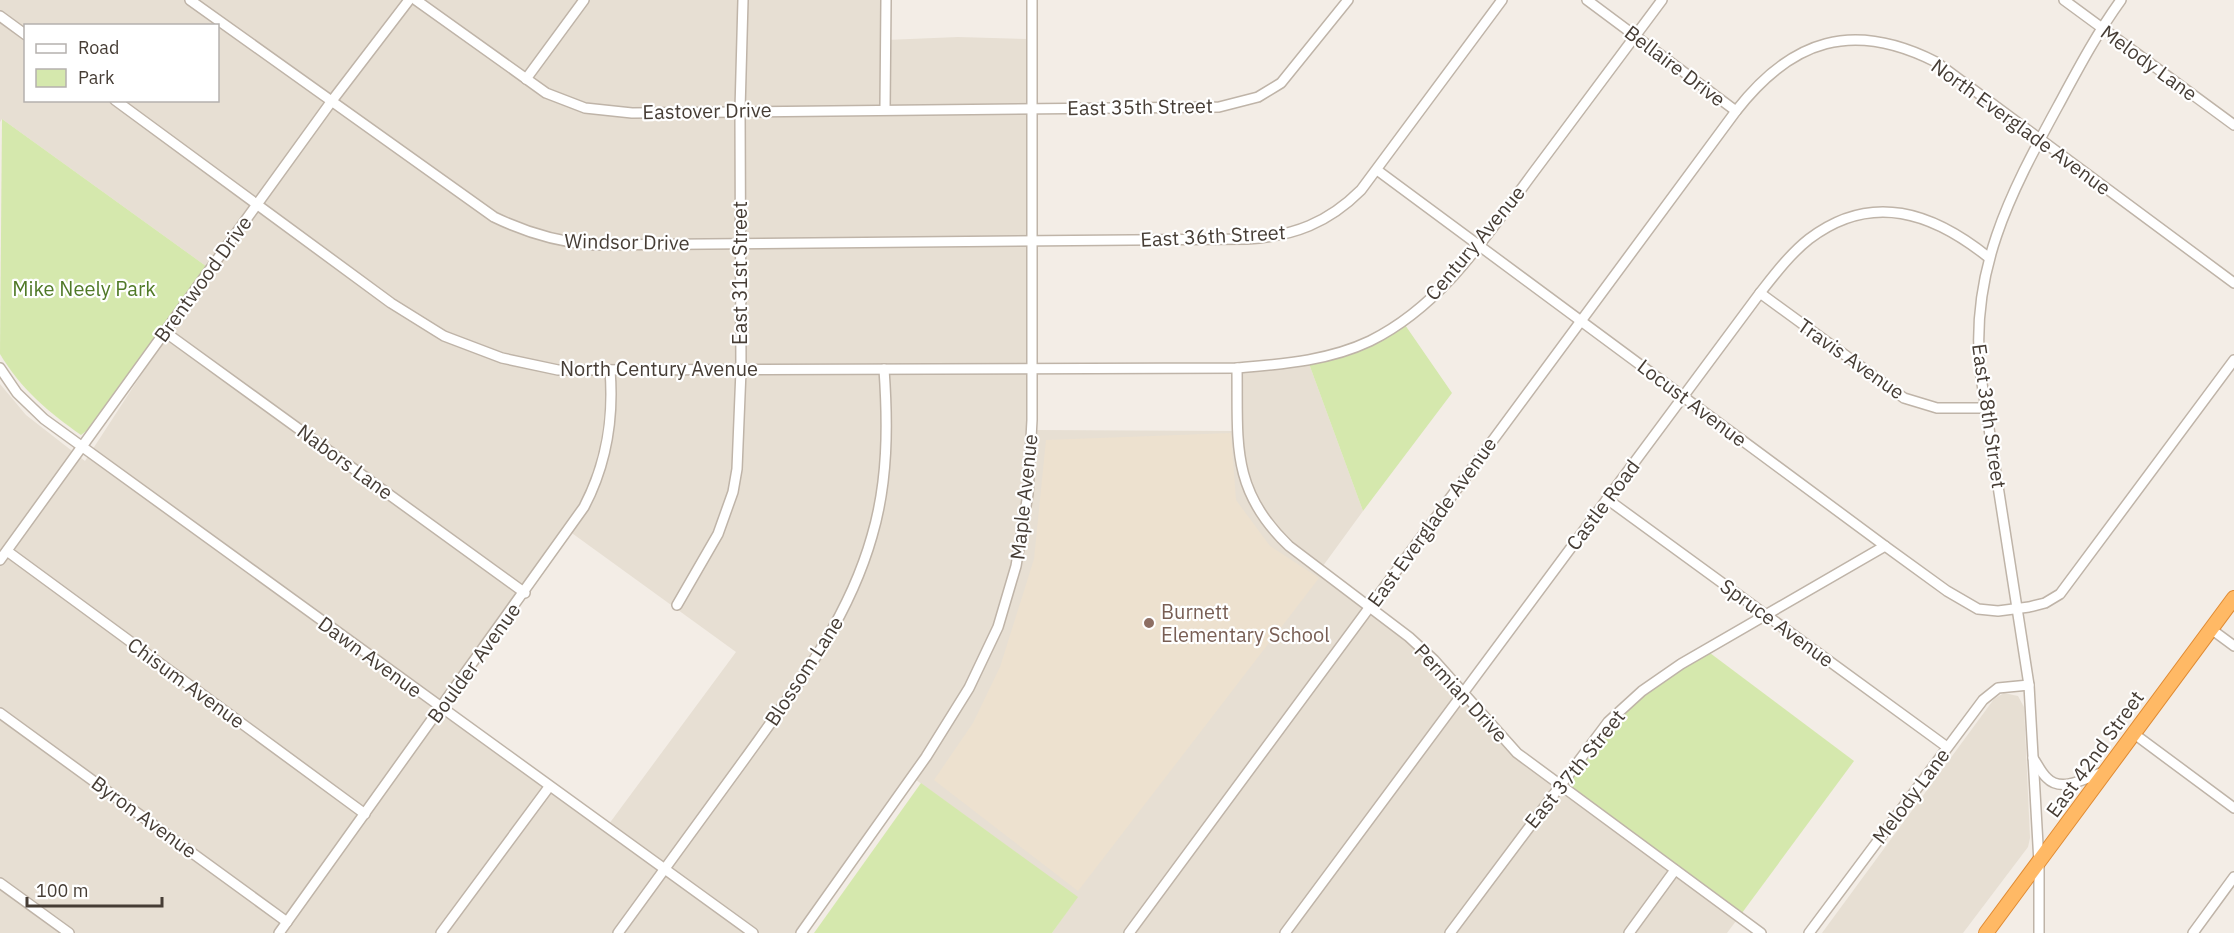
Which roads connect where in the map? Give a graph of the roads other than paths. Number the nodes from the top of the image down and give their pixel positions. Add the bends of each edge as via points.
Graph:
1 (190, 0) edge
2 (409, 0) edge
3 (416, 0) edge
4 (584, 0) edge
5 (743, 0) edge
6 (886, 0) edge
7 (1032, 0) edge
8 (1348, 0) edge
9 (1502, 0) edge
10 (1587, 0) edge
11 (1662, 0) edge
12 (2064, 0) edge
13 (2121, 0) edge
14 (0, 16) edge
15 (2101, 28) junction
16 (24, 34) edge
17 (1635, 36) junction
18 (526, 79) junction
19 (118, 102) edge
20 (331, 102) junction
21 (1031, 108) junction
22 (740, 110) junction
23 (885, 110) junction
24 (1736, 111) junction
25 (2234, 125) edge
26 (2039, 140) junction
27 (1377, 170) junction
28 (257, 205) junction
29 (1031, 240) junction
30 (740, 242) junction
31 (1479, 245) junction
32 (1988, 257) junction
33 (2234, 283) edge
34 (1760, 293) junction
35 (1581, 321) junction
36 (165, 332) junction
37 (2234, 360) edge
38 (0, 368) edge
39 (1237, 368) junction
40 (741, 369) junction
41 (884, 369) junction
42 (1032, 369) junction
43 (610, 370) junction
44 (1683, 396) junction
45 (1986, 408) junction
46 (83, 448) junction
47 (1607, 499) junction
48 (1886, 546) junction
49 (7, 551) junction
50 (0, 560) edge
51 (525, 593) junction
52 (2234, 598) edge
53 (677, 605) dead end
54 (1369, 608) junction
55 (2018, 608) junction
56 (1766, 615) junction
57 (2211, 629) junction
58 (2234, 646) edge
59 (2029, 685) junction
60 (1463, 693) junction
61 (441, 709) junction
62 (0, 713) edge
63 (2133, 733) junction
64 (1947, 747) junction
65 (2033, 758) junction
66 (2106, 771) junction
67 (1560, 785) junction
68 (549, 787) junction
69 (2234, 808) edge
70 (365, 814) junction
71 (2039, 863) junction
72 (664, 870) junction
73 (1675, 870) junction
74 (2234, 877) edge
75 (0, 883) edge
76 (287, 922) junction
77 (69, 933) edge
78 (279, 933) edge
79 (441, 933) edge
80 (618, 933) edge
81 (753, 933) edge
82 (801, 933) edge
83 (1129, 933) edge
84 (1285, 933) edge
85 (1450, 933) edge
86 (1629, 933) edge
87 (1761, 933) edge
88 (1809, 933) edge
89 (1986, 933) edge
90 (2038, 933) edge
91 (2193, 933) edge

1 - 20 street, Windsor Drive
2 - 20 street, Brentwood Drive
3 - 18 street, Eastover Drive
4 - 18 street
5 - 22 street, East 31st Street
6 - 23 street
7 - 21 street, Maple Avenue
8 - 21 street, East 35th Street via 1293,71 1258,97 1196,109
9 - 27 street, East 36th Street
10 - 17 street, Bellaire Drive
11 - 17 street, Century Avenue
12 - 15 street, Melody Lane
13 - 15 street, East 38th Street
14 - 16 street
15 - 25 street, Melody Lane
15 - 26 street, East 38th Street
17 - 24 street, Bellaire Drive
17 - 31 street, Century Avenue
18 - 22 street, Eastover Drive via 566,102 607,111
19 - 28 street, North Century Avenue
20 - 28 street, Brentwood Drive
20 - 30 street, Windsor Drive via 494,217 525,232 559,242 594,245
21 - 23 street, Eastover Drive
21 - 29 street, Maple Avenue
22 - 23 street, Eastover Drive
22 - 30 street, East 31st Street
24 - 26 street, North Everglade Avenue via 1755,86 1804,50 1863,39 1908,48 1936,62
24 - 35 street, East Everglade Avenue
26 - 32 street, East 38th Street
26 - 33 street, North Everglade Avenue
27 - 29 street, East 36th Street via 1334,214 1289,235 1247,239
27 - 31 street, Locust Avenue
28 - 36 street, Brentwood Drive
28 - 43 street, North Century Avenue via 391,303 444,336 513,360 558,370
29 - 30 street, Windsor Drive
29 - 42 street, Maple Avenue
30 - 40 street, East 31st Street
31 - 35 street, Locust Avenue
31 - 39 street, Century Avenue via 1425,304 1369,341 1308,361
32 - 34 street, Castle Road via 1953,231 1927,219 1894,213 1867,214 1809,239
32 - 45 street, East 38th Street via 1978,308 1977,351
34 - 44 street, Castle Road
34 - 45 street, Travis Avenue via 1904,398 1937,408
35 - 44 street, Locust Avenue
35 - 54 street, East Everglade Avenue
36 - 46 street, Brentwood Drive
36 - 51 street, Nabors Lane
37 - 55 street via 2068,585 2050,600
38 - 46 street, Dawn Avenue via 29,406
39 - 42 street, Century Avenue
39 - 54 street, Permian Drive via 1240,465 1257,510 1289,546
40 - 41 street, North Century Avenue
40 - 43 street, North Century Avenue
40 - 53 street, East 31st Street via 733,492 718,534
41 - 42 street, North Century Avenue
41 - 72 street, Blossom Lane via 884,478 873,534 855,588 812,665
42 - 82 street, Maple Avenue via 1031,460 1023,534 998,627 944,730
43 - 51 street, Boulder Avenue via 611,409 601,470 575,522
44 - 47 street, Castle Road
44 - 48 street, Locust Avenue
45 - 55 street, East 38th Street
46 - 49 street, Brentwood Drive
46 - 61 street, Dawn Avenue
47 - 56 street, Spruce Avenue
47 - 60 street, Castle Road
48 - 55 street, Locust Avenue via 1978,609
48 - 56 street, East 37th Street
49 - 50 street, Brentwood Drive
49 - 70 street, Chisum Avenue
51 - 61 street, Boulder Avenue
52 - 57 highway, East 42nd Street
54 - 60 street, Permian Drive via 1409,637
54 - 83 street, East Everglade Avenue
55 - 59 street, East 38th Street
56 - 64 street, Spruce Avenue
56 - 67 street, East 37th Street via 1642,691 1608,722
57 - 58 street
57 - 63 highway, East 42nd Street
59 - 64 street, Melody Lane via 2006,686 1991,692
59 - 65 street, East 38th Street
60 - 67 street, Permian Drive via 1517,753
60 - 84 street, Castle Road
61 - 68 street, Dawn Avenue
61 - 70 street, Boulder Avenue
62 - 76 street, Byron Avenue
63 - 66 highway, East 42nd Street
63 - 69 street
64 - 88 street, Melody Lane
65 - 66 street via 2046,778 2056,784 2070,784
65 - 71 street, East 38th Street
66 - 71 highway, East 42nd Street
67 - 73 street, Permian Drive
67 - 85 street, East 37th Street
68 - 72 street, Dawn Avenue
68 - 79 street
70 - 76 street, Boulder Avenue
71 - 89 highway, East 42nd Street
71 - 90 street, East 38th Street
72 - 80 street, Blossom Lane
72 - 81 street, Dawn Avenue
73 - 86 street
73 - 87 street, Permian Drive
74 - 91 street
75 - 77 street
76 - 78 street, Boulder Avenue

